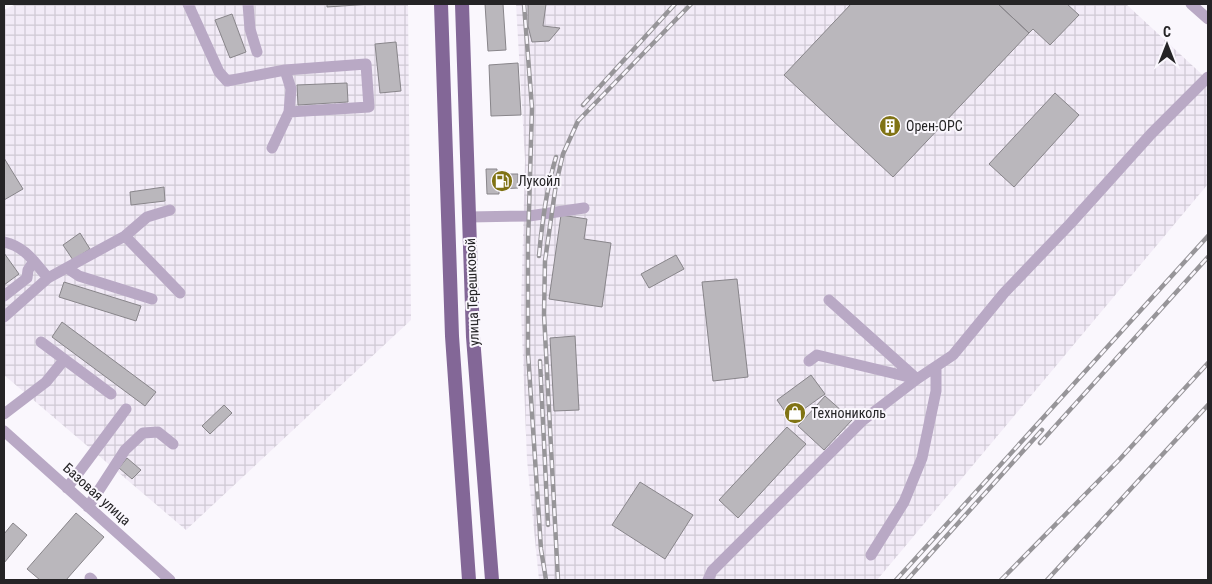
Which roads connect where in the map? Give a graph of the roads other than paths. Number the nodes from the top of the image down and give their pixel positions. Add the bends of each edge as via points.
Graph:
1 (188, 4) edge
2 (248, 4) edge
3 (441, 4) edge
4 (462, 4) edge
5 (1191, 4) edge
6 (1208, 18) edge
7 (257, 52) dead end
8 (284, 70) junction
9 (1208, 77) edge
10 (289, 112) junction
11 (272, 148) dead end
12 (584, 208) dead end
13 (170, 210) dead end
14 (469, 217) junction
15 (448, 218) junction
16 (126, 236) junction
17 (4, 242) edge
18 (34, 261) junction
19 (67, 268) junction
20 (48, 278) junction
21 (180, 293) dead end
22 (4, 296) edge
23 (152, 299) dead end
24 (829, 300) dead end
25 (4, 316) edge
26 (40, 342) dead end
27 (64, 360) junction
28 (809, 361) dead end
29 (936, 367) junction
30 (917, 379) junction
31 (110, 394) dead end
32 (126, 409) dead end
33 (4, 414) edge
34 (4, 431) edge
35 (174, 444) dead end
36 (67, 488) junction
37 (88, 506) junction
38 (871, 555) dead end
39 (170, 580) edge
40 (469, 580) edge
41 (492, 580) edge
42 (708, 580) edge

1 - 8 street via 219,72 227,81
2 - 7 street via 250,29
3 - 15 main road, улица Терешковой
4 - 14 main road, улица Терешковой
5 - 6 street
8 - 10 street via 291,89
8 - 10 street via 366,64 369,107
9 - 29 street via 1004,293 953,355
10 - 11 street
12 - 14 street via 529,216
13 - 16 street via 147,217
14 - 15 main road
14 - 41 main road, улица Терешковой via 473,337
15 - 40 main road, улица Терешковой via 452,336
16 - 19 street
16 - 21 street
17 - 18 street via 27,253
18 - 20 street
18 - 22 street via 27,278
19 - 20 street
19 - 23 street via 79,276
20 - 25 street
24 - 30 street
26 - 27 street
27 - 31 street
27 - 33 street via 46,382
28 - 30 street via 817,355
29 - 30 street
29 - 38 street via 936,391 922,458 904,502
30 - 42 street via 862,420 712,571
32 - 36 street
34 - 36 street, Базовая улица
35 - 37 street via 158,432 143,433 124,450
36 - 37 street, Базовая улица
37 - 39 street, Базовая улица

